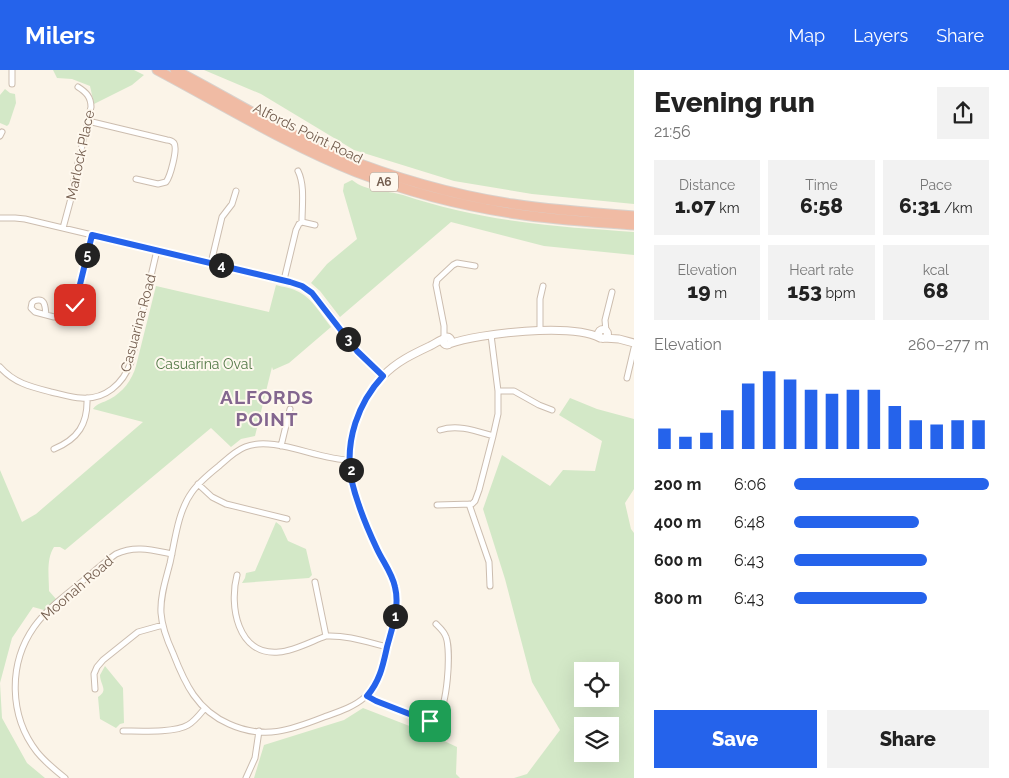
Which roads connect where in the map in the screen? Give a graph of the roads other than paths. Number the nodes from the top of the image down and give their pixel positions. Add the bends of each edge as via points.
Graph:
1 (12, 70) edge
2 (157, 70) edge
3 (176, 70) edge
4 (12, 84) dead end
5 (78, 87) dead end
6 (88, 121) junction
7 (298, 171) dead end
8 (136, 179) dead end
9 (236, 191) dead end
10 (634, 216) edge
11 (0, 218) edge
12 (302, 222) junction
13 (634, 225) edge
14 (315, 226) dead end
15 (63, 228) junction
16 (92, 235) junction
17 (157, 250) junction
18 (210, 263) junction
19 (475, 266) dead end
20 (284, 280) junction
21 (543, 286) dead end
22 (612, 292) dead end
23 (46, 315) dead end
24 (540, 331) junction
25 (603, 333) junction
26 (491, 336) junction
27 (447, 340) junction
28 (634, 342) edge
29 (634, 348) edge
30 (0, 367) edge
31 (383, 376) junction
32 (627, 378) dead end
33 (498, 391) junction
34 (87, 398) junction
35 (290, 408) dead end
36 (552, 410) dead end
37 (440, 430) dead end
38 (493, 436) junction
39 (281, 446) junction
40 (54, 448) dead end
41 (350, 460) junction
42 (198, 484) junction
43 (469, 504) junction
44 (437, 505) dead end
45 (287, 519) dead end
46 (172, 554) junction
47 (237, 575) dead end
48 (315, 582) dead end
49 (490, 586) dead end
50 (436, 624) dead end
51 (163, 625) junction
52 (326, 636) junction
53 (387, 647) junction
54 (94, 689) dead end
55 (367, 696) junction
56 (205, 708) junction
57 (123, 731) dead end
58 (259, 731) junction
59 (65, 778) edge
60 (246, 778) edge

1 - 4 street
2 - 13 highway, Alfords Point Road / A6 via 306,150 392,184 498,211
3 - 10 highway, Alfords Point Road / A6 via 308,141 401,178 498,202
5 - 6 street, Marlock Place via 91,100
6 - 8 street via 174,144 175,152 166,182 158,184
6 - 15 street, Marlock Place
7 - 12 street
9 - 18 street via 232,204 222,217
11 - 15 street via 21,218
12 - 14 street
12 - 20 street via 296,230
15 - 16 street
16 - 17 street
16 - 23 street via 75,305 62,316
17 - 18 street
17 - 34 street, Casuarina Road via 126,374 110,390
18 - 20 street
19 - 27 street via 457,263 437,280
20 - 31 street via 312,293 357,351
21 - 24 street
22 - 25 street
24 - 25 street
24 - 26 street
25 - 28 street
26 - 27 street
26 - 33 street
27 - 31 street via 408,356
29 - 32 street
30 - 34 street, Casuarina Road via 26,385
31 - 41 street via 363,404 353,430
33 - 36 street via 514,391
33 - 38 street via 498,414
34 - 40 street via 86,415 80,429 67,442
35 - 39 street
37 - 38 street via 458,428
38 - 43 street via 479,490 475,501
39 - 41 street
39 - 42 street via 262,443 246,446
41 - 53 street via 356,495 395,587 397,602
42 - 45 street via 226,504
42 - 46 street via 183,508
43 - 44 street
43 - 49 street via 489,562
46 - 51 street via 162,598
46 - 59 street, Moonah Road via 136,548 116,554 45,613 25,643 15,681 19,717 37,752
47 - 52 street via 236,618 246,639 256,647 279,652
48 - 52 street
50 - 55 street via 446,636 448,646 446,693 437,717 425,720
51 - 54 street via 138,632 103,660 94,674
51 - 56 street via 186,684
52 - 53 street
53 - 55 street via 378,680
55 - 58 street via 355,705 296,727 277,732
56 - 57 street via 194,721 178,729
56 - 58 street via 229,724
58 - 60 street via 255,758

